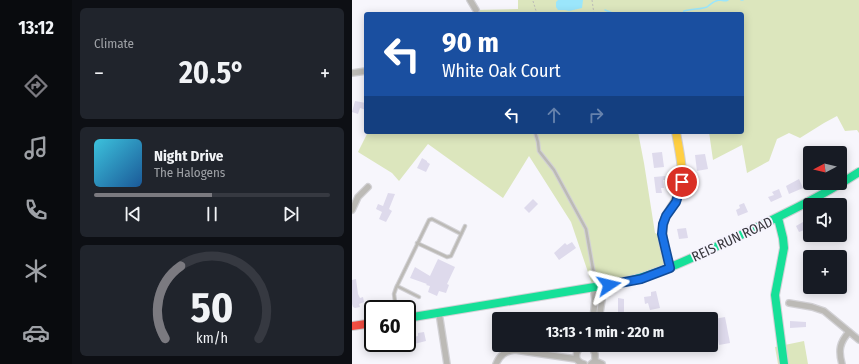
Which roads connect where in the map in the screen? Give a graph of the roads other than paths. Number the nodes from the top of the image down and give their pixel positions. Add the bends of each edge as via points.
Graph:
1 (470, 0) edge
2 (476, 10) dead end
3 (364, 71) edge
4 (352, 73) edge
5 (536, 134) edge
6 (676, 134) edge
7 (859, 172) edge
8 (368, 187) dead end
9 (352, 210) edge
10 (778, 218) junction
11 (465, 226) dead end
12 (461, 234) junction
13 (417, 243) junction
14 (670, 268) junction
15 (397, 286) junction
16 (596, 287) junction
17 (419, 298) dead end
18 (395, 300) edge
19 (789, 303) dead end
20 (594, 312) edge
21 (600, 312) edge
22 (439, 313) junction
23 (416, 317) edge
24 (364, 324) edge
25 (352, 326) edge
26 (849, 332) junction
27 (859, 340) edge
28 (577, 352) edge
29 (593, 352) edge
30 (576, 359) junction
31 (593, 362) edge
32 (447, 364) edge
33 (496, 364) edge
34 (584, 364) edge
35 (602, 364) edge
36 (784, 364) edge
37 (842, 364) edge

1 - 2 street
3 - 4 street
5 - 16 lane via 539,151 554,170 586,229
6 - 14 main road via 682,182 679,195 666,216 662,230
7 - 10 main road, REIS RUN ROAD
8 - 9 street via 358,197
10 - 14 main road, REIS RUN ROAD
10 - 36 main road via 784,248 775,295
11 - 12 lane
12 - 13 lane via 451,256 447,257
12 - 13 lane via 432,219 429,220
13 - 15 lane
14 - 16 main road, REIS RUN ROAD via 641,279
15 - 17 lane
15 - 18 lane
16 - 20 street
16 - 21 street via 602,300
16 - 22 main road, REIS RUN ROAD
19 - 26 street via 818,308
22 - 23 main road, REIS RUN ROAD
22 - 32 street
24 - 25 main road
26 - 27 street
26 - 37 street via 840,347
28 - 30 street
29 - 31 street
30 - 33 street via 515,350 503,354
30 - 34 street
31 - 35 street

